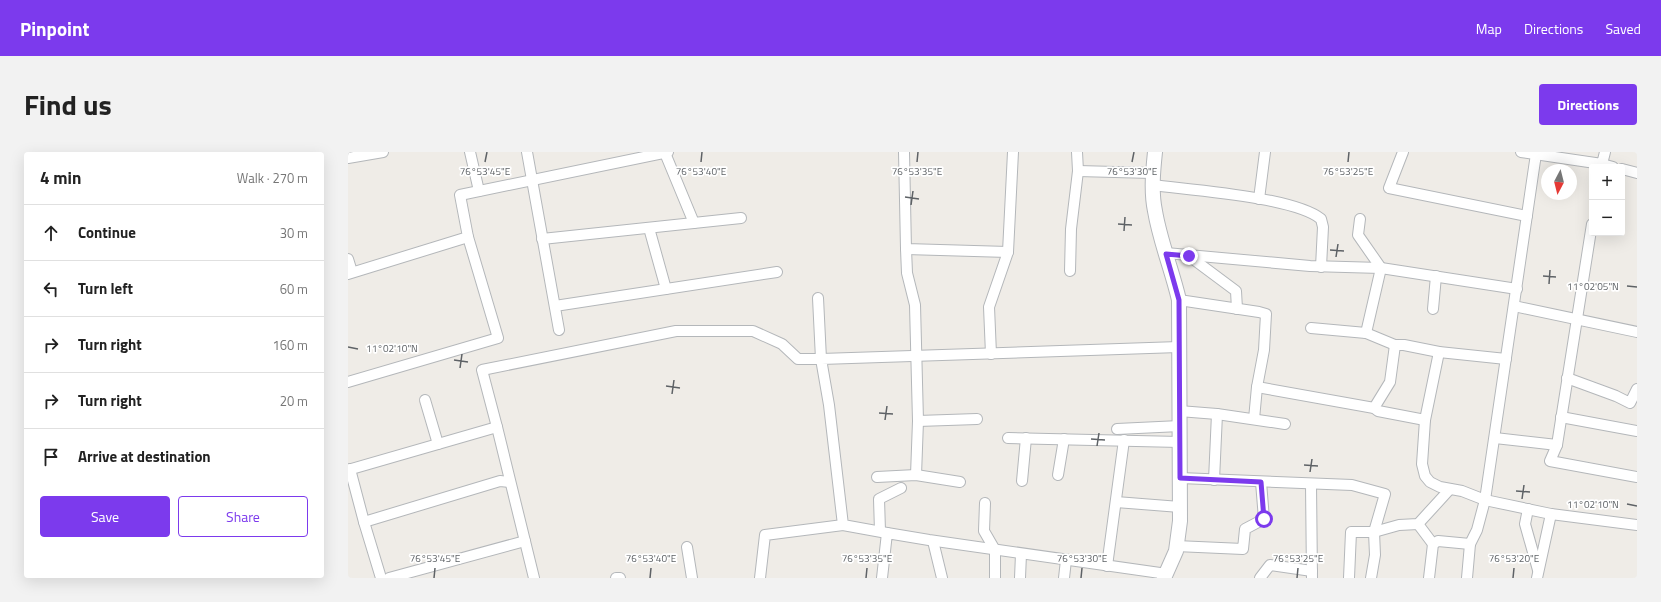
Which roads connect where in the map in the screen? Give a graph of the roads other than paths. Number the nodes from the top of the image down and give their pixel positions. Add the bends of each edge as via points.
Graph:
1 (383, 152) edge
2 (470, 152) edge
3 (527, 152) edge
4 (667, 152) edge
5 (904, 152) edge
6 (1013, 152) edge
7 (1077, 152) edge
8 (1155, 152) edge
9 (1265, 152) edge
10 (1403, 152) edge
11 (1521, 152) edge
12 (1605, 152) edge
13 (1536, 154) junction
14 (348, 158) edge
15 (1591, 164) edge
16 (1602, 164) edge
17 (1625, 170) edge
18 (1078, 171) junction
19 (1637, 173) edge
20 (1153, 179) junction
21 (531, 180) junction
22 (479, 191) junction
23 (1259, 199) junction
24 (1527, 216) junction
25 (741, 218) dead end
26 (1360, 219) dead end
27 (694, 223) junction
28 (650, 228) junction
29 (1590, 236) edge
30 (468, 237) junction
31 (542, 239) junction
32 (906, 249) junction
33 (1008, 252) junction
34 (1166, 254) junction
35 (1189, 256) junction
36 (348, 260) edge
37 (1321, 266) junction
38 (1381, 268) junction
39 (1070, 271) dead end
40 (777, 272) dead end
41 (350, 273) edge
42 (1436, 276) junction
43 (666, 289) junction
44 (1516, 289) junction
45 (818, 298) dead end
46 (1179, 300) junction
47 (555, 306) junction
48 (1514, 306) junction
49 (1237, 309) junction
50 (1433, 309) dead end
51 (1576, 318) junction
52 (1311, 328) dead end
53 (559, 330) dead end
54 (1637, 332) edge
55 (1366, 333) junction
56 (1395, 345) junction
57 (1179, 347) junction
58 (1439, 352) junction
59 (991, 354) junction
60 (916, 356) junction
61 (821, 359) junction
62 (1506, 359) junction
63 (1567, 378) junction
64 (348, 382) edge
65 (1258, 386) junction
66 (1637, 389) edge
67 (425, 400) dead end
68 (1374, 408) junction
69 (1179, 411) junction
70 (1217, 414) junction
71 (1561, 417) junction
72 (977, 419) dead end
73 (1254, 419) junction
74 (1425, 420) junction
75 (918, 421) junction
76 (1285, 424) dead end
77 (1180, 426) junction
78 (497, 427) junction
79 (1117, 429) dead end
80 (1637, 431) edge
81 (1008, 438) dead end
82 (1026, 438) junction
83 (1495, 438) junction
84 (1064, 439) junction
85 (1124, 440) junction
86 (1180, 442) junction
87 (438, 444) junction
88 (1557, 445) junction
89 (349, 469) edge
90 (916, 475) junction
91 (1058, 475) dead end
92 (877, 477) dead end
93 (1637, 477) edge
94 (1180, 478) junction
95 (1214, 480) junction
96 (1022, 481) dead end
97 (510, 482) junction
98 (960, 482) dead end
99 (1261, 482) junction
100 (1311, 484) junction
101 (901, 488) dead end
102 (1450, 489) junction
103 (1485, 500) junction
104 (1116, 502) junction
105 (985, 503) dead end
106 (1180, 507) junction
107 (1528, 509) junction
108 (1551, 514) junction
109 (364, 522) junction
110 (1418, 524) junction
111 (843, 525) junction
112 (1637, 526) edge
113 (884, 532) junction
114 (1374, 532) junction
115 (525, 540) junction
116 (933, 541) junction
117 (1433, 544) junction
118 (1470, 544) junction
119 (1176, 546) junction
120 (687, 547) dead end
121 (995, 550) junction
122 (1021, 554) junction
123 (1066, 560) junction
124 (1108, 566) junction
125 (1312, 574) edge
126 (1538, 575) edge
127 (1166, 576) edge
128 (381, 578) edge
129 (389, 578) edge
130 (534, 578) edge
131 (616, 578) edge
132 (620, 578) edge
133 (692, 578) edge
134 (760, 578) edge
135 (882, 578) edge
136 (942, 578) edge
137 (995, 578) edge
138 (1020, 578) edge
139 (1064, 578) edge
140 (1260, 578) edge
141 (1349, 578) edge
142 (1371, 578) edge
143 (1429, 578) edge
144 (1467, 578) edge

1 - 14 street
2 - 22 street
3 - 21 street
4 - 21 street
4 - 27 street
5 - 32 street
6 - 33 street
7 - 18 street
8 - 20 main road
9 - 23 street
10 - 24 street via 1389,188
11 - 13 street
12 - 16 street
13 - 15 street
13 - 24 street
17 - 19 street
18 - 20 street
18 - 39 street via 1071,229
20 - 23 street
20 - 34 main road via 1154,210
21 - 22 street
21 - 31 street
22 - 30 street via 460,195
23 - 37 street via 1306,209 1321,219
24 - 44 street
25 - 27 street
26 - 38 street via 1358,234
27 - 28 street
28 - 31 street
28 - 43 street
29 - 51 street
30 - 41 street
30 - 64 street via 498,338
31 - 47 street
32 - 33 street
32 - 60 street via 907,273 915,305
33 - 59 street via 989,307
34 - 35 street
34 - 46 main road
35 - 37 street
35 - 49 street via 1236,291
36 - 41 street
37 - 38 street
38 - 42 street
38 - 55 street
40 - 43 street
42 - 44 street
42 - 50 street
43 - 47 street
44 - 48 street
45 - 61 street
46 - 49 street
46 - 57 main road
47 - 53 street
48 - 51 street
48 - 62 street
49 - 65 street via 1266,314
51 - 54 street
51 - 63 street
52 - 55 street
55 - 56 street
56 - 58 street
56 - 68 street via 1390,382
57 - 59 street
57 - 69 main road
58 - 62 street
58 - 74 street
59 - 60 street
60 - 61 street
60 - 75 street
61 - 78 street via 798,359 782,344 753,331 676,331 482,370
61 - 111 street
62 - 83 street
63 - 66 street via 1630,403
63 - 71 street
65 - 68 street
65 - 73 street
67 - 87 street
68 - 74 street via 1378,411
69 - 70 street
69 - 77 main road
70 - 73 street
70 - 95 street
71 - 80 street
71 - 88 street
72 - 75 street
73 - 76 street
74 - 102 street via 1422,464 1425,476 1430,482
75 - 90 street
77 - 79 street
77 - 86 main road
78 - 87 street
78 - 97 street
81 - 82 street
82 - 84 street
82 - 96 street
83 - 88 street
83 - 103 street
84 - 85 street
84 - 91 street
85 - 86 street
85 - 104 street
86 - 94 main road
87 - 89 street
88 - 93 street via 1550,461
89 - 109 street
90 - 92 street
90 - 98 street
94 - 95 street
94 - 106 main road
95 - 99 street
97 - 109 street via 500,481
97 - 115 street
99 - 100 street
99 - 119 street via 1264,519 1245,529 1243,549
100 - 114 street via 1352,485 1385,494
100 - 125 street
101 - 113 street via 879,498
102 - 103 street
102 - 110 street
103 - 107 street
103 - 118 street via 1477,530
104 - 106 street
104 - 124 street
105 - 121 street via 984,531
106 - 119 main road
107 - 108 street
107 - 126 street via 1525,524
108 - 112 street
108 - 126 street
109 - 128 street
110 - 114 street via 1399,525
110 - 117 street
111 - 113 street
111 - 134 street via 765,535
113 - 116 street
113 - 135 street
114 - 141 street via 1351,532
114 - 142 street via 1375,555
115 - 129 street
115 - 130 street
116 - 121 street
116 - 136 street
117 - 118 street via 1438,541
117 - 143 street
118 - 144 street
119 - 127 main road
120 - 133 street
121 - 122 street
121 - 137 street
122 - 123 street
122 - 138 street
123 - 124 street
123 - 139 street
124 - 127 street
125 - 140 street via 1270,565
131 - 132 street

